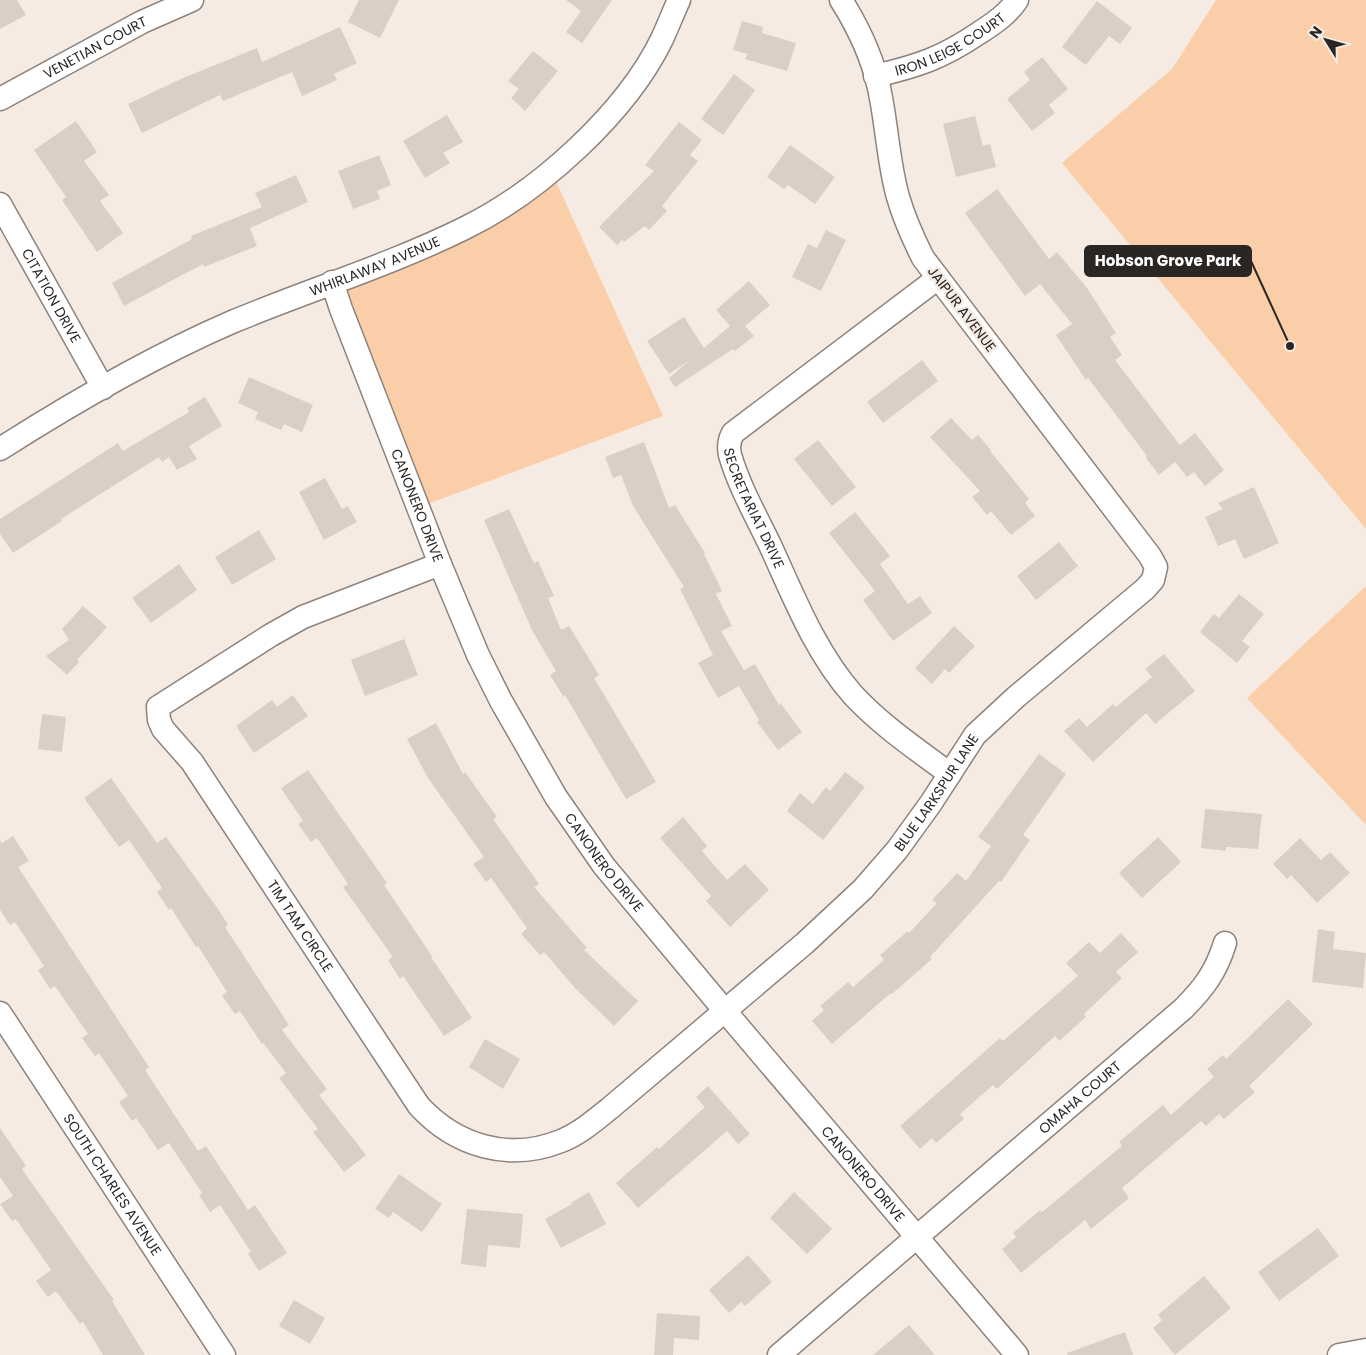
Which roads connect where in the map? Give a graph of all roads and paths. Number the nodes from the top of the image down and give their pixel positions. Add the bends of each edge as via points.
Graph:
1 (192, 0) edge
2 (679, 0) edge
3 (841, 0) edge
4 (1017, 0) edge
5 (875, 76) junction
6 (0, 100) edge
7 (0, 204) edge
8 (938, 278) junction
9 (332, 282) junction
10 (103, 388) junction
11 (0, 450) edge
12 (440, 564) junction
13 (1153, 580) joint
14 (950, 774) junction
15 (1225, 943) dead end
16 (725, 1011) junction
17 (0, 1013) edge
18 (917, 1236) junction
19 (1366, 1350) edge
20 (224, 1355) edge
21 (779, 1355) edge
22 (1017, 1355) edge
23 (1339, 1355) edge

1 - 6 street, VENETIAN COURT via 142,22
2 - 9 street, WHIRLAWAY AVENUE via 662,40 641,74 598,128 549,174 466,228
3 - 5 street, JAIPUR AVENUE via 854,21
4 - 5 street, IRON LEIGE COURT via 992,24 957,48 914,67
5 - 8 street, JAIPUR AVENUE via 898,197 913,238
7 - 10 street, CITATION DRIVE
8 - 13 street, JAIPUR AVENUE via 1150,556 1156,568
8 - 14 street, SECRETARIAT DRIVE via 732,433 729,442 730,454 748,499 811,633 833,669 881,723
9 - 10 street, WHIRLAWAY AVENUE via 230,323 160,356
9 - 12 street, CANONERO DRIVE
10 - 11 street, WHIRLAWAY AVENUE
12 - 16 street, CANONERO DRIVE via 501,701 556,797 604,866
12 - 16 street, TIM TAM CIRCLE via 303,617 271,635 158,707 163,729 192,762 413,1099 429,1118 451,1134 505,1150 533,1149 561,1141 609,1109
13 - 14 street, BLUE LARKSPUR LANE via 989,720
14 - 16 street, BLUE LARKSPUR LANE via 897,850 863,889
15 - 18 street, OMAHA COURT via 1211,977 1183,1009
16 - 18 street, CANONERO DRIVE
17 - 20 street, SOUTH CHARLES AVENUE
18 - 21 street
18 - 22 street, CANONERO DRIVE
19 - 23 street

